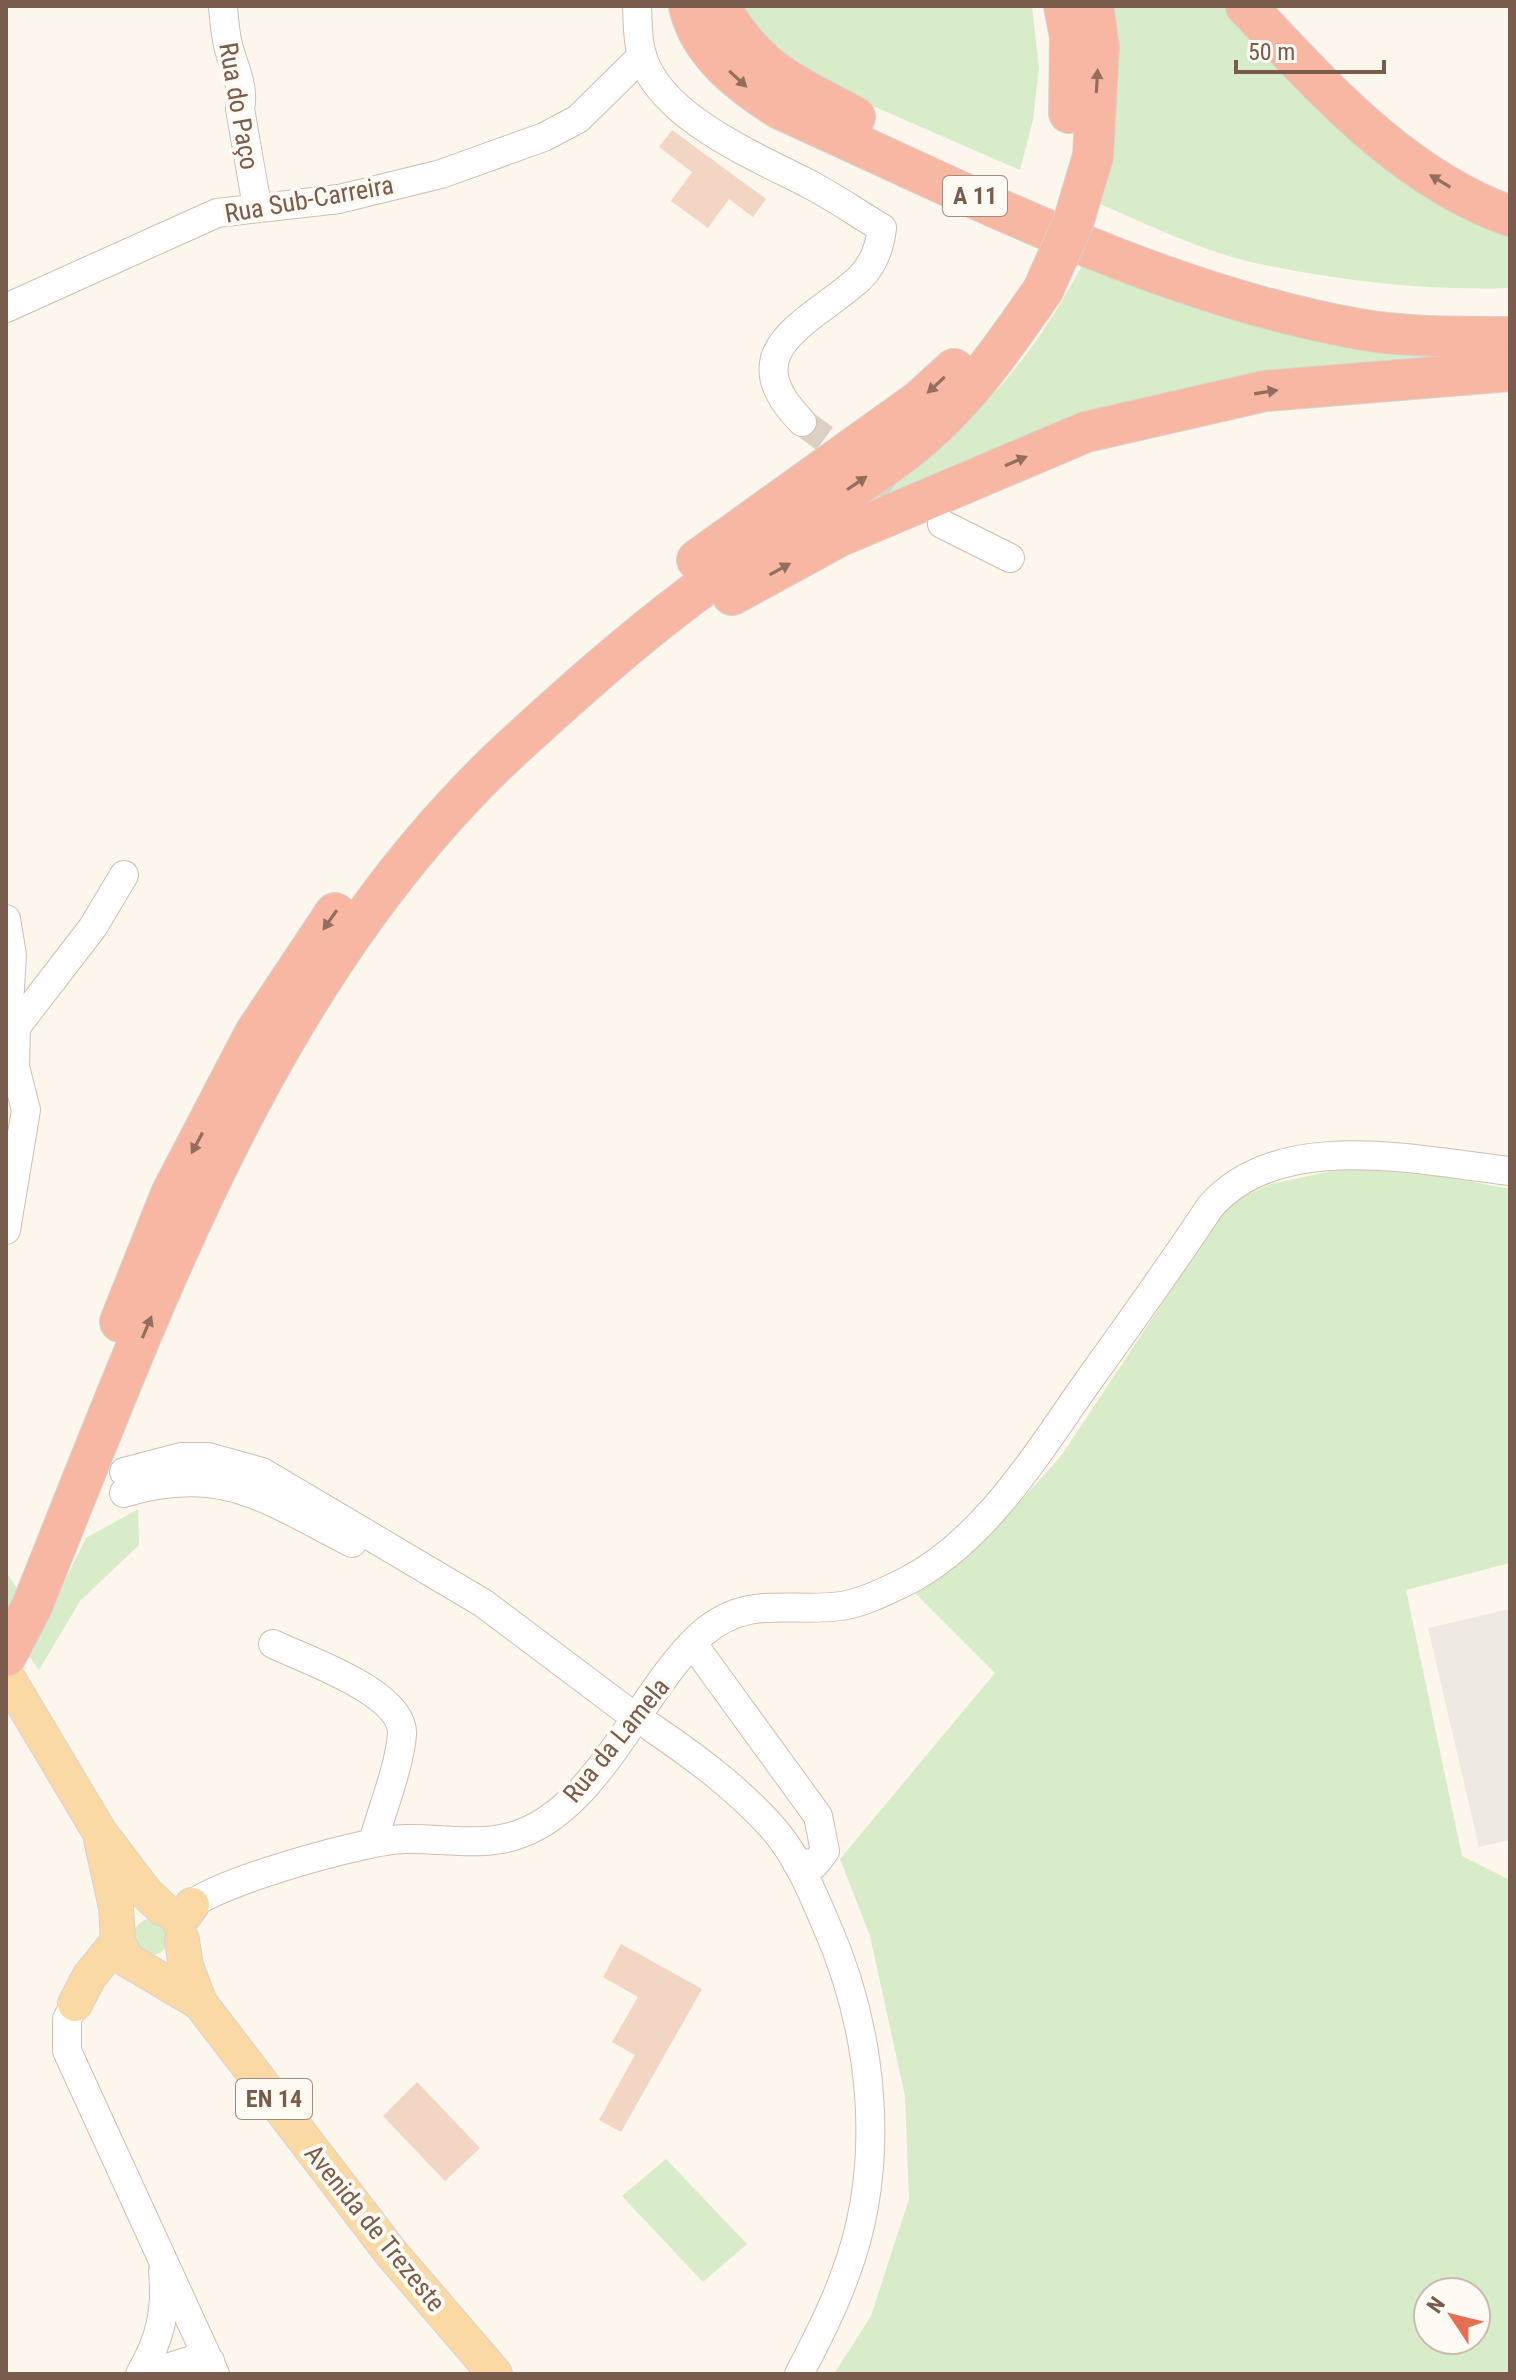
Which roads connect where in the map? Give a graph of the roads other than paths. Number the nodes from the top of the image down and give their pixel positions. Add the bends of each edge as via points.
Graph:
1 (223, 6) edge
2 (637, 6) edge
3 (689, 6) edge
4 (719, 6) edge
5 (1246, 6) edge
6 (1071, 14) edge
7 (642, 56) junction
8 (257, 206) junction
9 (1510, 216) edge
10 (1030, 284) junction
11 (6, 308) edge
12 (1510, 313) edge
13 (1510, 337) edge
14 (1510, 371) edge
15 (802, 422) tunnel mouth
16 (942, 524) tunnel mouth
17 (1010, 558) dead end
18 (508, 753) junction
19 (124, 875) dead end
20 (6, 919) edge
21 (10, 1012) edge
22 (1510, 1171) edge
23 (6, 1230) edge
24 (124, 1483) joint
25 (18, 1595) edge
26 (273, 1644) dead end
27 (693, 1644) junction
28 (6, 1656) edge
29 (6, 1675) edge
30 (651, 1727) dead end
31 (99, 1831) junction
32 (373, 1842) junction
33 (797, 1863) junction
34 (177, 1917) junction
35 (118, 1936) junction
36 (144, 1969) junction
37 (200, 2003) junction
38 (75, 2004) junction
39 (161, 2255) junction
40 (208, 2370) edge
41 (140, 2374) edge
42 (148, 2374) edge
43 (495, 2374) edge
44 (799, 2374) edge

1 - 8 street, Rua do Paço
2 - 7 street
3 -> 13 highway, A 11 via 714,56 780,109 1137,264 1204,290 1361,329
4 - 12 highway via 737,37 767,69 864,121 1006,186 1175,253 1328,298 1383,307
9 -> 5 highway via 1454,190 1382,141
6 - 10 highway, bridge via 1099,47 1073,223
7 - 8 street, Rua Sub-Carreira via 578,119 544,137 441,174 339,199
7 - 15 street via 661,88 690,117 882,228 879,248 862,276 786,336 775,354 772,375 784,403
8 - 11 street, Rua Sub-Carreira via 217,213
18 -> 10 highway via 694,593 907,450 979,380
10 -> 25 highway via 920,400 660,587 520,705 440,786 334,914 255,1033 171,1194
18 -> 14 highway via 549,734 710,607 838,537 1086,432 1265,391
16 - 17 street
25 -> 18 highway via 198,1206 272,1065 355,932 445,817
19 - 21 street via 93,927
20 - 21 street via 12,955
21 - 23 street via 26,1110
22 - 27 street, Rua da Lamela via 1347,1153 1261,1171 1221,1195 1045,1442 976,1527 929,1569 841,1606 755,1607 723,1619
24 - 24 street via 186,1480 249,1491 470,1609 624,1709 483,1603 262,1472 208,1457 181,1457
25 - 28 highway
26 - 32 street via 377,1694 396,1713 401,1741
27 - 32 street, Rua da Lamela via 612,1752 571,1799 538,1825 511,1837
27 - 33 street via 818,1816 825,1851 815,1864
29 - 31 main road, EN 14
30 - 33 street via 712,1769 773,1828
31 - 34 main road, EN 14 via 146,1893
31 - 35 main road, EN 14
32 - 34 street, Rua da Lamela via 255,1878
33 - 44 street via 843,1962 862,2028 869,2097 860,2221 846,2273
34 - 35 main road via 154,1906 136,1909
34 - 36 main road via 176,1958
34 - 37 main road, EN 14
35 - 36 main road, EN 14 via 126,1959
35 - 38 main road
36 - 37 main road, EN 14
36 - 38 main road
37 - 43 main road, Avenida de Trezeste / EN 14 via 392,2254
38 - 39 street via 67,2019 67,2051
39 - 40 street
39 - 41 street via 163,2321
40 - 42 street via 192,2360

